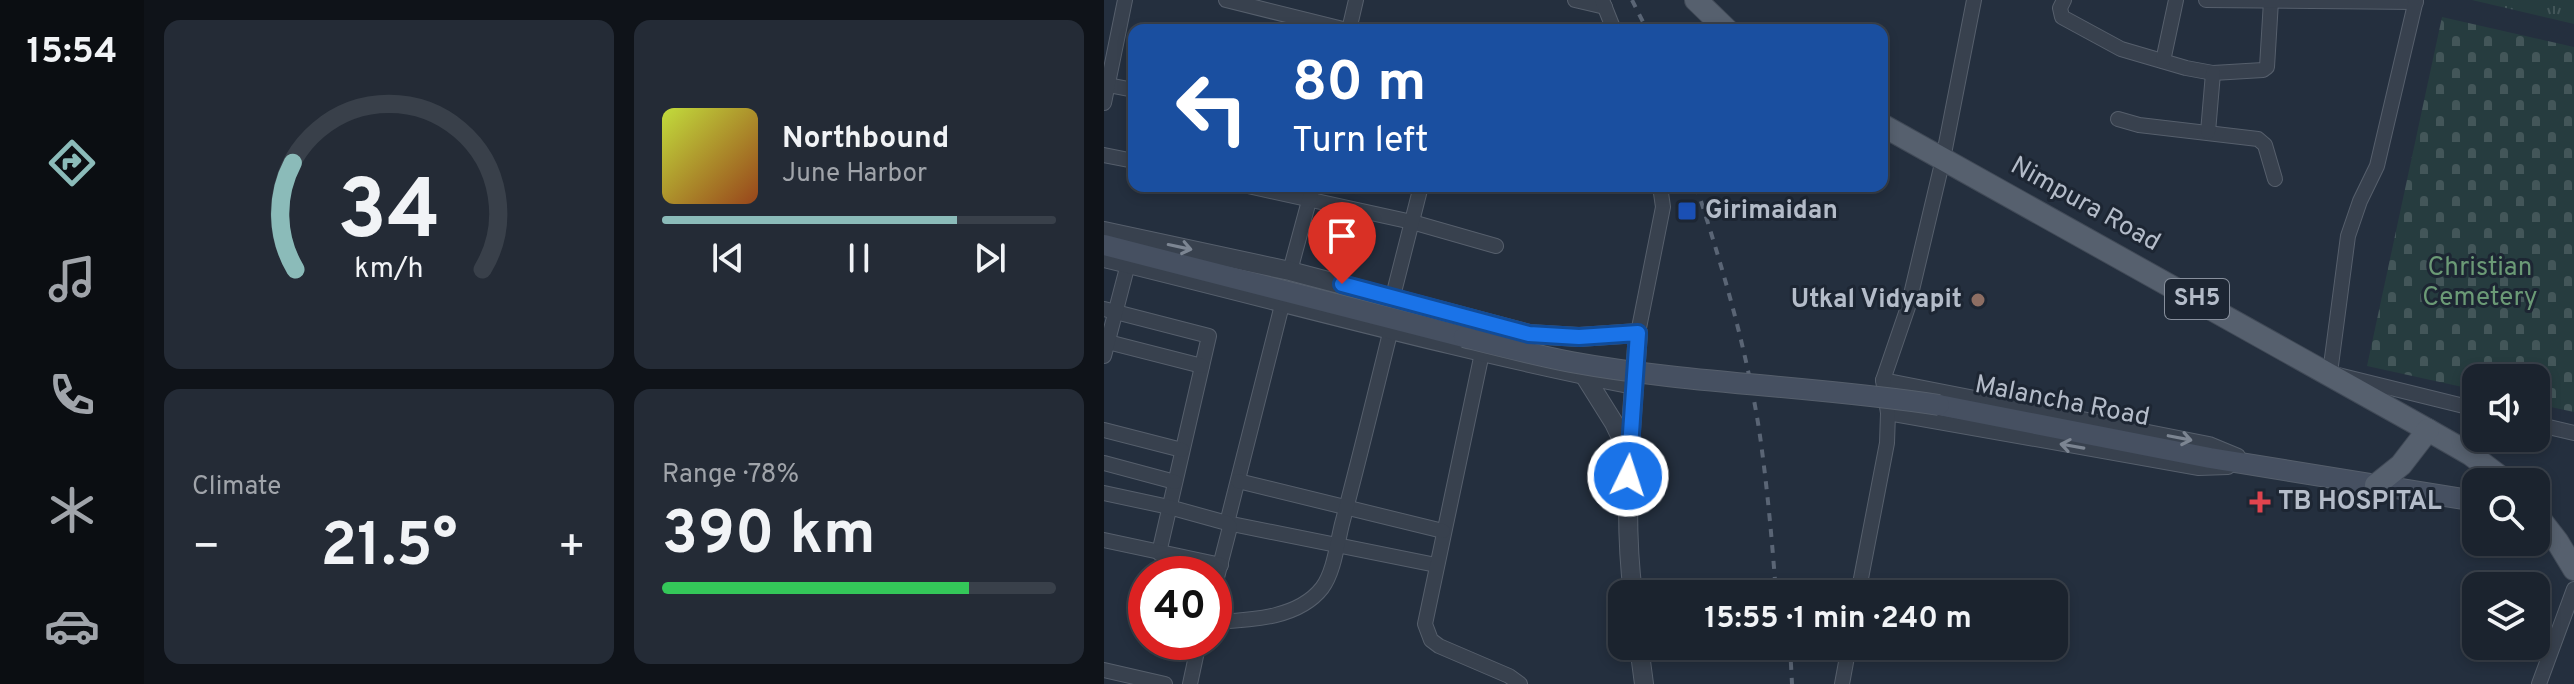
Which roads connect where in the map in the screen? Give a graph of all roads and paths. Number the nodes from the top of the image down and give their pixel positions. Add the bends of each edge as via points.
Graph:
1 (1125, 0) edge
2 (1226, 0) edge
3 (1356, 0) edge
4 (1575, 0) edge
5 (1696, 0) edge
6 (1974, 0) edge
7 (2064, 0) edge
8 (2176, 0) edge
9 (2206, 0) edge
10 (2271, 1) edge
11 (2416, 1) edge
12 (1603, 3) edge
13 (1324, 24) edge
14 (1350, 24) edge
15 (1612, 24) edge
16 (1721, 24) edge
17 (2163, 61) junction
18 (2213, 73) junction
19 (1108, 85) junction
20 (1128, 89) edge
21 (1104, 103) edge
22 (2118, 119) dead end
23 (1888, 128) edge
24 (2208, 132) junction
25 (1104, 155) edge
26 (1943, 159) junction
27 (1128, 160) edge
28 (2275, 179) dead end
29 (1420, 192) edge
30 (1661, 192) edge
31 (1312, 193) edge
32 (1412, 222) junction
33 (1104, 231) edge
34 (1104, 245) edge
35 (1496, 246) dead end
36 (1104, 258) edge
37 (1128, 264) junction
38 (1290, 271) junction
39 (1393, 296) junction
40 (1283, 301) junction
41 (1110, 311) edge
42 (1391, 329) junction
43 (1638, 333) junction
44 (1105, 347) edge
45 (1482, 353) junction
46 (1202, 366) junction
47 (2330, 373) junction
48 (1584, 375) junction
49 (1883, 380) junction
50 (1634, 385) junction
51 (2462, 406) edge
52 (1888, 413) junction
53 (2550, 427) edge
54 (1104, 430) edge
55 (2428, 430) junction
56 (2574, 433) edge
57 (1182, 450) junction
58 (1629, 454) junction
59 (1104, 463) edge
60 (2260, 466) junction
61 (2488, 468) edge
62 (1238, 481) junction
63 (1175, 482) junction
64 (2376, 485) junction
65 (1104, 493) edge
66 (2462, 499) edge
67 (1169, 507) junction
68 (1346, 508) junction
69 (1227, 523) junction
70 (1443, 531) junction
71 (2550, 532) edge
72 (1104, 540) edge
73 (1337, 543) junction
74 (1159, 553) junction
75 (1174, 556) edge
76 (1223, 556) edge
77 (1436, 565) junction
78 (2574, 569) edge
79 (1631, 580) edge
80 (1861, 580) edge
81 (2574, 589) edge
82 (1232, 621) edge
83 (1195, 660) edge
84 (1641, 660) edge
85 (1846, 660) edge
86 (1104, 670) edge
87 (1165, 684) edge
88 (1190, 684) edge
89 (1520, 684) edge
90 (1644, 684) edge
91 (1842, 684) edge
92 (2539, 684) edge

1 - 19 street
2 - 13 street
3 - 14 street
4 - 12 street
5 - 16 main road
6 - 26 street
7 - 17 street via 2060,14 2071,23 2121,49
8 - 17 street
9 - 10 street
10 - 11 street
10 - 18 street via 2267,67
11 - 47 street via 2377,166 2348,236
12 - 15 street
17 - 18 street
18 - 24 street
19 - 20 street
19 - 21 street
22 - 24 street
23 - 26 main road, Nimpura Road / SH5
24 - 28 street via 2258,139 2265,145
25 - 27 street
26 - 47 main road, Nimpura Road / SH5
26 - 49 street via 1908,307
29 - 32 street
30 - 43 street via 1663,207
31 - 32 street
31 - 38 street
32 - 35 street
32 - 39 street
33 -> 38 street
34 - 60 main road, Malancha Road, bridge via 1573,362 1864,393
36 - 37 street
37 - 40 street
37 - 41 street
38 - 39 street
39 - 43 street via 1529,334
40 - 42 street
40 - 62 street
41 - 44 street
41 - 46 street via 1209,336
42 - 45 street
42 - 68 street
43 - 50 street
44 - 46 street
45 - 48 street
45 - 70 street
46 - 57 street
47 - 51 street
47 - 55 main road, Nimpura Road / SH5
48 - 50 street
48 - 58 street
49 - 52 street
49 -> 60 street via 2209,444
50 - 58 street
60 -> 52 street via 2199,468
52 - 80 street
53 - 56 street
54 - 57 street
55 - 61 main road, Nimpura Road / SH5
55 - 64 main road via 2401,465
57 - 63 street
58 - 79 street
59 - 63 street
60 - 64 main road, Malancha Road
62 - 68 street
62 - 69 street
63 - 67 street
64 - 66 main road, Malancha Road
65 - 67 street
67 - 69 street
67 - 74 street
68 - 70 street
68 - 73 street
69 - 73 street
69 - 76 street
70 - 77 street
71 - 78 main road
72 - 74 street
73 - 77 street
73 - 82 street via 1322,587 1311,598 1286,611
74 - 75 street
77 - 89 street via 1425,624 1431,640
81 - 92 street
83 - 88 street
84 - 90 street
85 - 91 street
86 - 87 street

